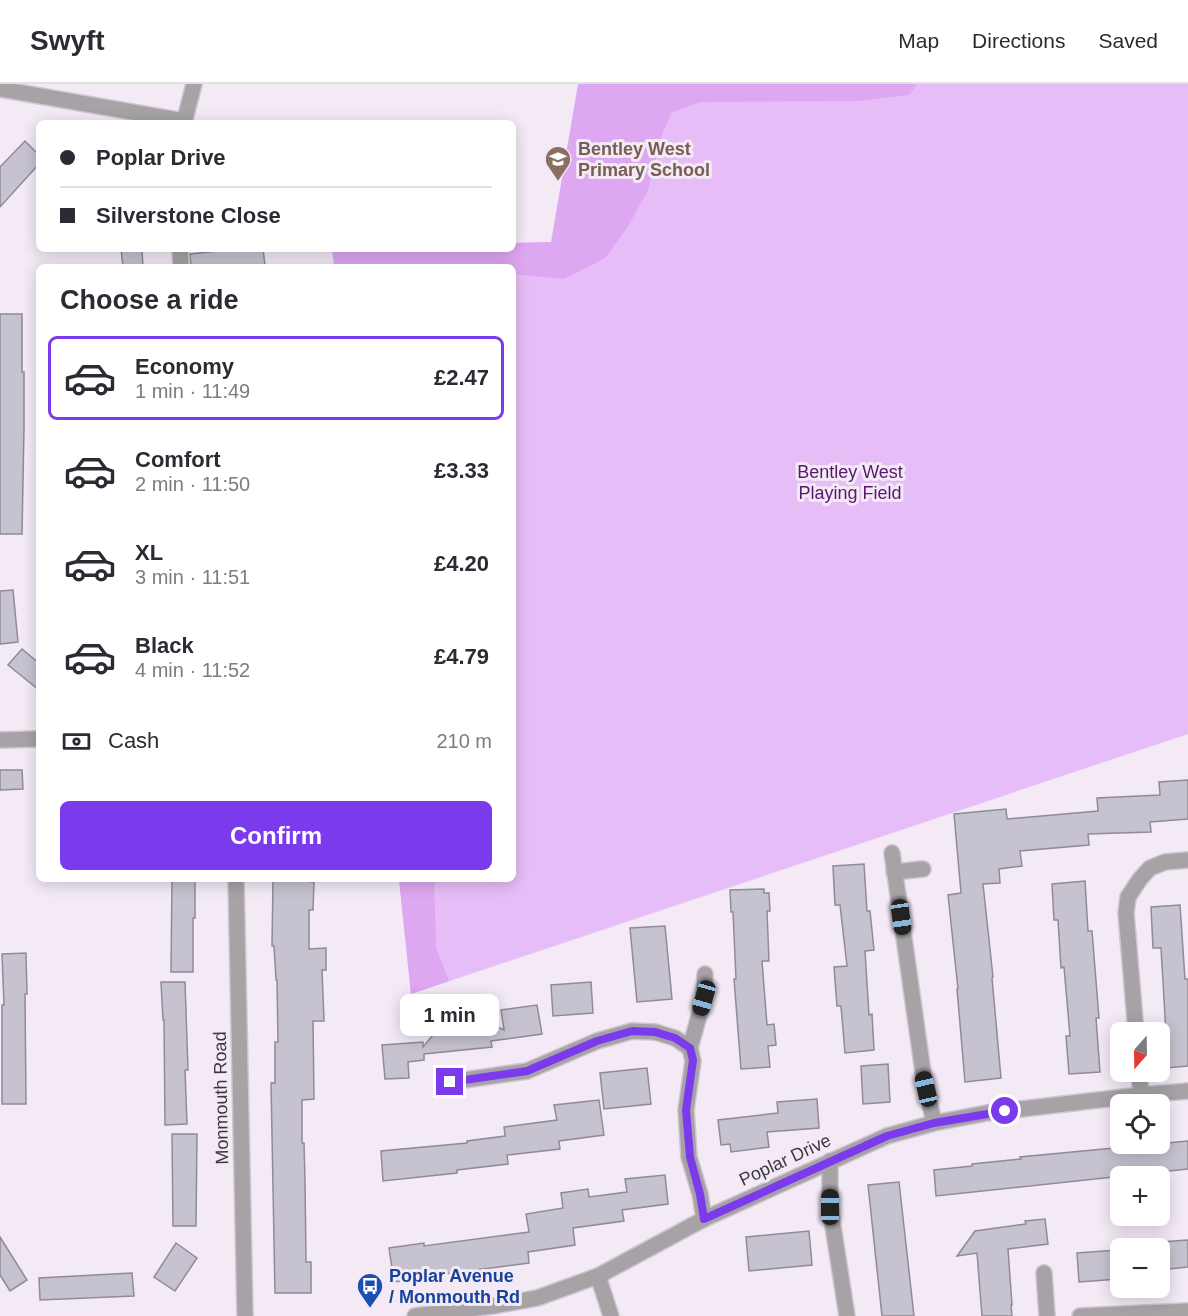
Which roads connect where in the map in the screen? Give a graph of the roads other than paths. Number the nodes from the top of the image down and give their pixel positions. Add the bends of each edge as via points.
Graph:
1 (194, 86) edge
2 (0, 89) edge
3 (173, 120) edge
4 (185, 120) edge
5 (36, 738) edge
6 (0, 740) edge
7 (892, 853) dead end
8 (1188, 860) edge
9 (923, 869) dead end
10 (894, 872) junction
11 (236, 882) edge
12 (705, 974) dead end
13 (1135, 1022) edge
14 (690, 1048) junction
15 (450, 1082) dead end
16 (1188, 1091) edge
17 (1153, 1094) edge
18 (1110, 1099) edge
19 (934, 1123) junction
20 (830, 1161) junction
21 (704, 1219) junction
22 (1044, 1273) dead end
23 (598, 1276) junction
24 (1188, 1311) edge
25 (244, 1316) edge
26 (414, 1316) edge
27 (611, 1316) edge
28 (847, 1316) edge
29 (1047, 1316) edge
30 (1080, 1316) edge

1 - 4 street
2 - 3 street
5 - 6 street
7 - 10 street
8 - 13 street via 1150,868 1128,897
9 - 10 street
10 - 19 street via 922,1072
11 - 25 street, Monmouth Road
12 - 14 street via 704,998
14 - 15 street via 655,1032 632,1031 597,1041 527,1071
14 - 21 street via 693,1060 686,1110 690,1157
16 - 17 street, Poplar Drive
18 - 19 street, Poplar Drive
19 - 20 street, Poplar Drive via 887,1136
20 - 21 street, Poplar Drive
20 - 28 street via 830,1207
21 - 23 street, Poplar Drive
22 - 29 street
23 - 26 street, Poplar Drive via 537,1298
23 - 27 street
24 - 30 street

